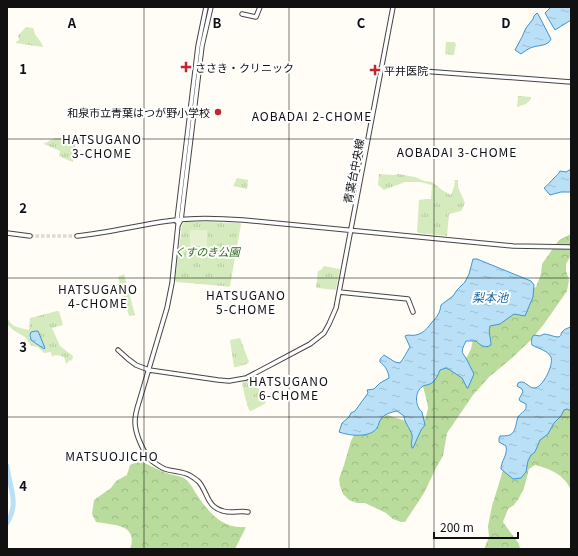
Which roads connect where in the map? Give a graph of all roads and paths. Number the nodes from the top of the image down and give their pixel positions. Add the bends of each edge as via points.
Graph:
1 (206, 7) edge
2 (211, 7) edge
3 (260, 7) edge
4 (393, 7) edge
5 (242, 14) dead end
6 (381, 68) junction
7 (571, 82) edge
8 (179, 220) junction
9 (350, 230) junction
10 (7, 234) edge
11 (30, 236) tunnel mouth
12 (77, 236) tunnel mouth
13 (571, 247) edge
14 (339, 292) junction
15 (413, 312) dead end
16 (118, 350) dead end
17 (149, 370) junction
18 (248, 512) dead end

1 - 8 street via 198,46
2 - 8 street via 202,46
3 - 5 street via 256,17
4 - 6 street, 青葉台中央線
6 - 7 street
6 - 9 street, 青葉台中央線
8 - 9 street via 236,219
8 - 12 street
8 - 17 street via 172,283
9 - 13 street via 513,246
9 - 14 street, 青葉台中央線
10 - 11 street
14 - 15 street via 408,299
14 - 17 street, 青葉台中央線 via 336,308 324,333 310,344 246,378 229,381
16 - 17 street, 青葉台中央線 via 136,365
17 - 18 street via 135,416 137,434 144,451 156,464 192,477 198,482 211,504 220,510

